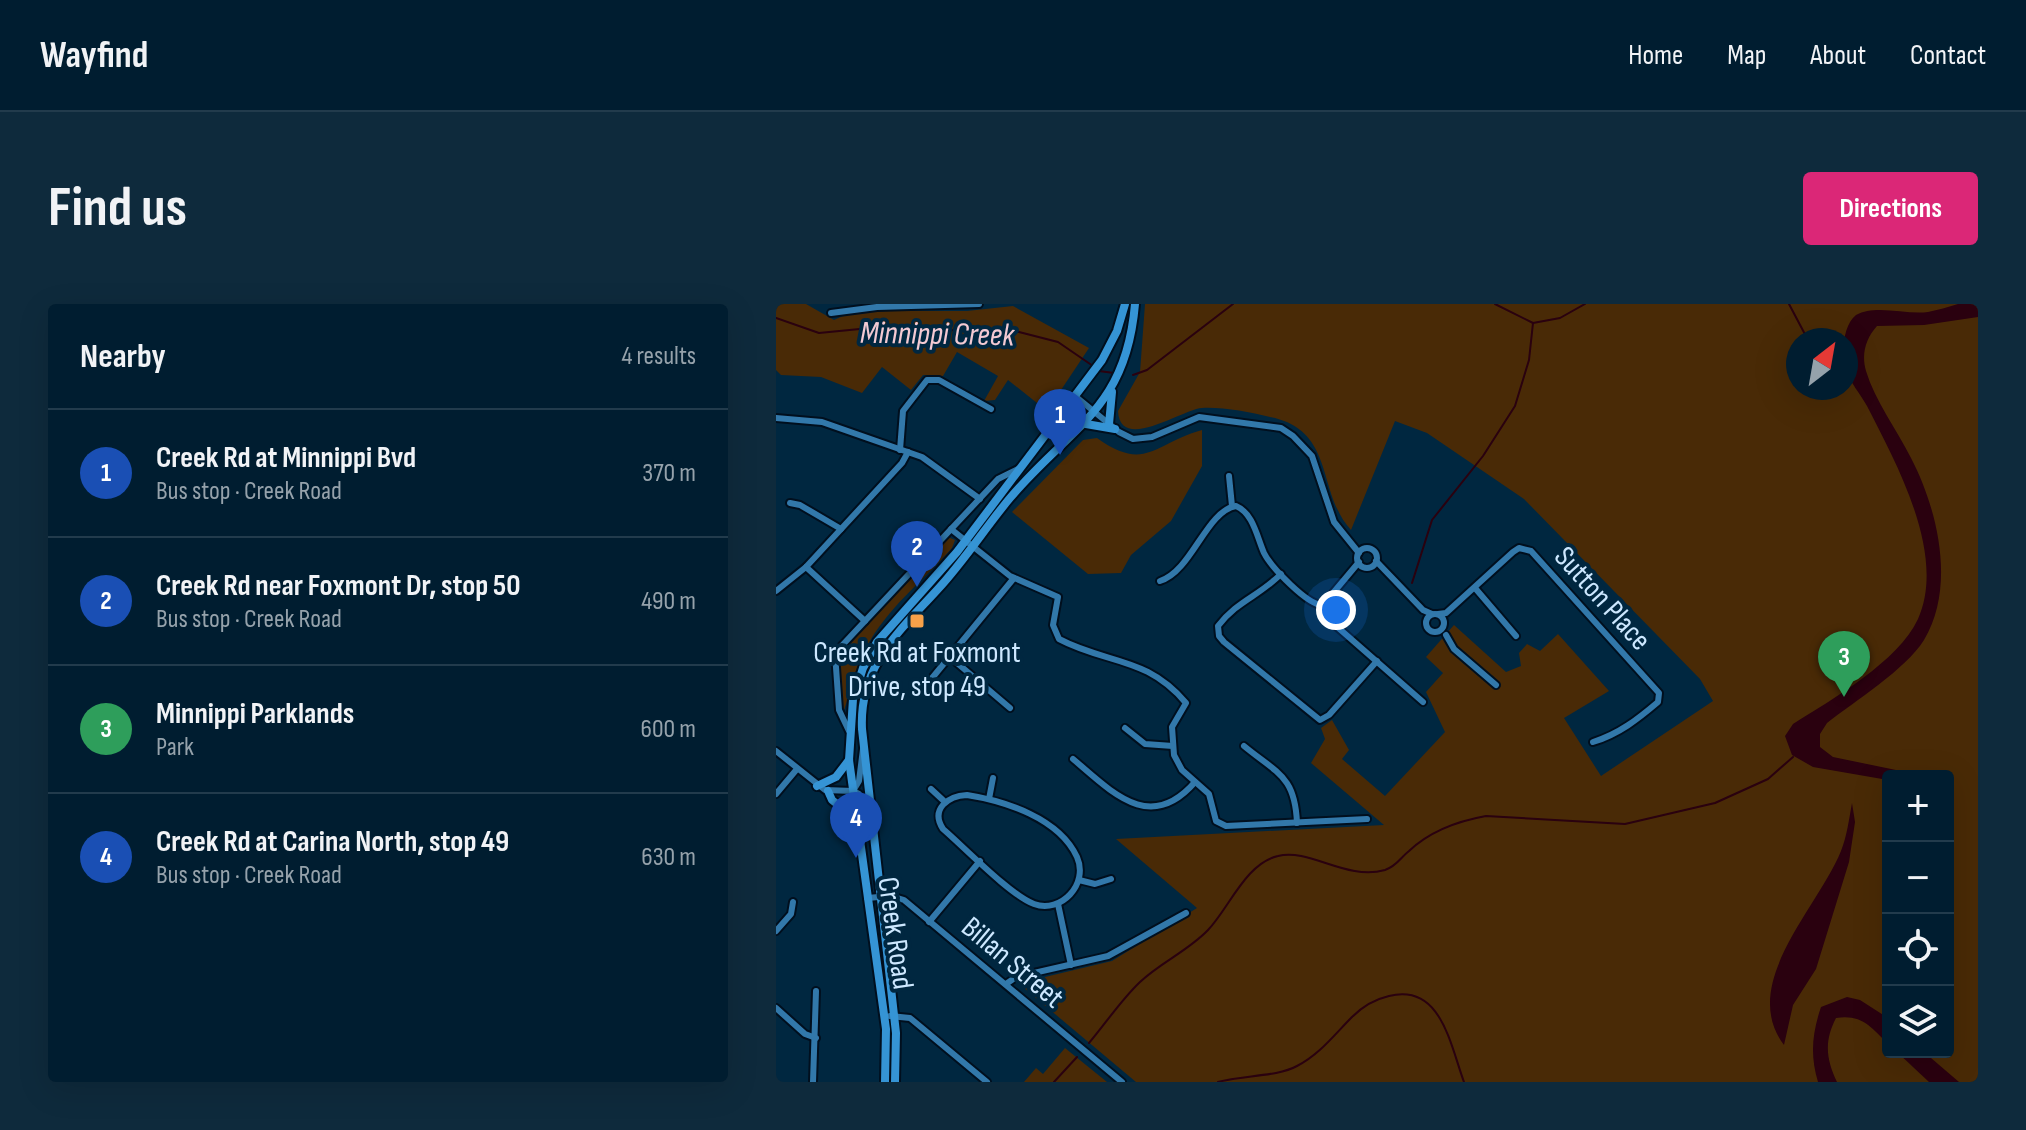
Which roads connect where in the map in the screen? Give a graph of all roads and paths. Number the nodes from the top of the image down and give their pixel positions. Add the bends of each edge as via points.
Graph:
1 (974, 304) edge
2 (1125, 304) edge
3 (1135, 304) edge
4 (831, 313) dead end
5 (1119, 325) junction
6 (1133, 326) junction
7 (1111, 391) junction
8 (1075, 396) junction
9 (991, 409) dead end
10 (1096, 413) junction
11 (776, 418) edge
12 (1086, 424) junction
13 (1112, 426) junction
14 (904, 451) junction
15 (1021, 468) junction
16 (1229, 476) dead end
17 (980, 499) junction
18 (790, 503) dead end
19 (1232, 506) junction
20 (841, 529) junction
21 (951, 529) junction
22 (969, 544) junction
23 (1361, 551) junction
24 (1359, 562) junction
25 (1372, 565) junction
26 (806, 567) junction
27 (1356, 570) junction
28 (1281, 574) junction
29 (1014, 578) junction
30 (1160, 581) dead end
31 (1475, 588) junction
32 (776, 591) edge
33 (1321, 606) junction
34 (1423, 610) junction
35 (1440, 616) junction
36 (865, 621) junction
37 (1426, 621) junction
38 (1446, 635) dead end
39 (1516, 636) dead end
40 (950, 657) junction
41 (1377, 661) junction
42 (928, 683) dead end
43 (1496, 685) dead end
44 (1423, 702) dead end
45 (1010, 708) dead end
46 (1125, 728) dead end
47 (849, 731) junction
48 (1593, 742) dead end
49 (1173, 746) junction
50 (1244, 746) dead end
51 (864, 748) junction
52 (776, 751) edge
53 (1073, 759) dead end
54 (849, 760) junction
55 (797, 769) junction
56 (993, 778) dead end
57 (1195, 782) junction
58 (817, 786) junction
59 (931, 789) dead end
60 (828, 791) junction
61 (853, 791) junction
62 (776, 794) edge
63 (989, 799) junction
64 (945, 802) junction
65 (871, 813) junction
66 (1367, 819) dead end
67 (857, 820) junction
68 (1297, 823) junction
69 (980, 861) junction
70 (1111, 879) dead end
71 (1079, 880) junction
72 (879, 896) junction
73 (867, 898) junction
74 (793, 902) dead end
75 (1058, 904) junction
76 (1186, 913) dead end
77 (929, 922) junction
78 (776, 931) edge
79 (1071, 965) junction
80 (1006, 984) junction
81 (816, 991) dead end
82 (776, 1008) edge
83 (889, 1016) junction
84 (816, 1038) junction
85 (813, 1082) edge
86 (885, 1082) edge
87 (895, 1082) edge
88 (987, 1082) edge
89 (1122, 1082) edge

1 - 4 street
2 - 5 main road, Creek Road
3 - 6 main road, Creek Road
5 - 6 main road
5 - 8 main road, Creek Road
6 - 7 main road, Creek Road
7 - 10 main road, Creek Road
7 - 13 main road
8 - 10 street
8 - 15 main road, Creek Road
9 - 14 street via 939,380 927,380 903,411
10 - 12 main road, Creek Road
10 - 13 street
11 - 14 street via 822,422
12 - 13 main road
12 - 22 main road, Creek Road
13 - 23 street via 1129,438 1146,438 1188,419 1212,416 1281,428 1312,456 1334,522
14 - 17 street via 922,457
14 - 20 street
15 - 17 street via 1005,473
15 - 22 main road, Creek Road
16 - 19 street
17 - 21 street
18 - 20 street
19 - 28 street via 1247,514 1265,555
19 - 30 street
20 - 26 street
21 - 22 street
21 - 36 street
22 - 29 street
22 - 47 main road, Creek Road via 877,642 855,689
22 - 51 main road, Creek Road via 881,652 864,695
23 - 24 street
23 - 25 street via 1375,552
24 - 25 street
24 - 27 street
25 - 27 street
25 - 34 street
26 - 32 street
26 - 36 street
27 - 33 street
28 - 33 street
28 - 41 street via 1258,596 1234,607 1218,626 1224,642 1320,720
29 - 40 street
29 - 49 street via 1058,597 1053,625 1059,639 1143,667 1179,695 1186,703 1172,727
31 - 35 street, Sutton Place
31 - 39 street
31 - 48 street, Sutton Place via 1519,548 1531,551 1657,690 1658,702 1635,721
33 - 41 street
34 - 35 street
34 - 37 street
35 - 37 street, Sutton Place
35 - 37 street via 1443,629 1434,633
36 - 47 street via 834,656 841,718
38 - 43 street via 1454,649
40 - 42 street
40 - 45 street
41 - 44 street
46 - 49 street via 1151,746
47 - 54 main road, Creek Road
49 - 57 street via 1177,763
50 - 68 street via 1290,785
51 - 61 street, Creek Road
51 - 65 main road, Creek Road
52 - 55 street
53 - 57 street via 1120,798 1138,805 1174,802
54 - 58 main road via 836,777
54 - 61 main road, Creek Road
55 - 58 street
55 - 62 street
56 - 63 street
57 - 68 street via 1209,794 1216,821 1226,826
58 - 60 street
59 - 64 street
60 - 61 street
60 - 67 main road
61 - 65 street
61 - 67 main road, Creek Road
63 - 64 street via 958,796
63 - 71 street via 1029,814 1062,838 1078,859
64 - 69 street via 939,824
65 - 72 main road, Creek Road
66 - 68 street
67 - 73 main road, Creek Road
69 - 75 street via 1026,900
69 - 77 street
70 - 71 street via 1095,884
71 - 75 street
72 - 73 street
72 - 77 street, Billan Street via 901,898
72 - 83 main road, Creek Road
73 - 83 main road, Creek Road
74 - 78 street via 791,914
75 - 79 street
76 - 79 street via 1108,956
77 - 80 street, Billan Street
79 - 80 street
80 - 89 street, Billan Street
81 - 84 street
82 - 84 street
83 - 86 main road, Creek Road
83 - 87 main road, Creek Road
83 - 88 street via 910,1018
84 - 85 street

